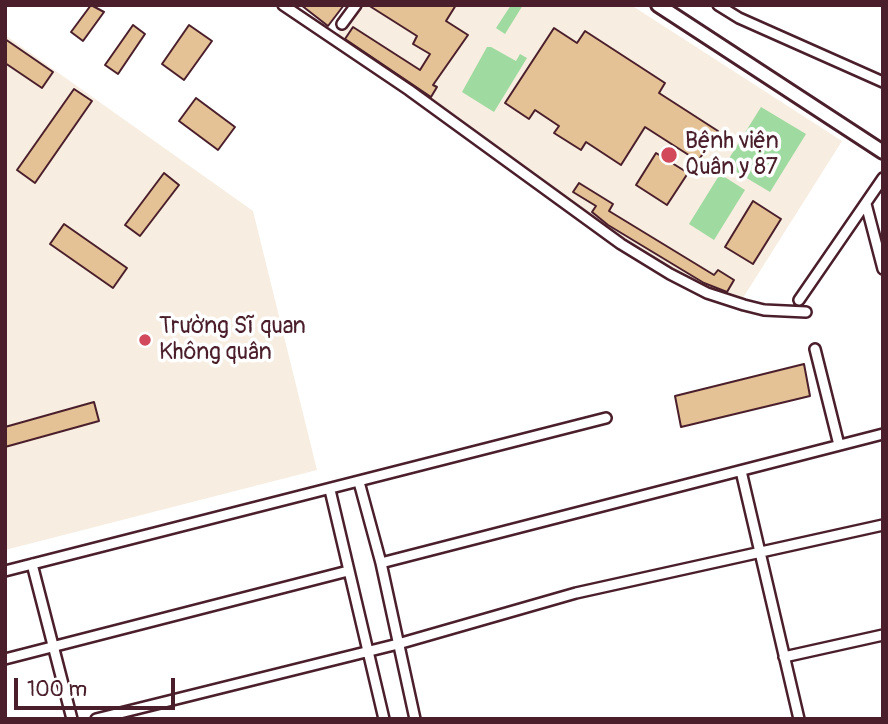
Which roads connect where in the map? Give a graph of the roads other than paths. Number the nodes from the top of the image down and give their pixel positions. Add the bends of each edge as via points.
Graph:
1 (283, 5) edge
2 (356, 5) edge
3 (658, 5) edge
4 (718, 5) edge
5 (342, 24) dead end
6 (883, 82) edge
7 (883, 152) edge
8 (883, 178) edge
9 (866, 204) junction
10 (883, 270) edge
11 (799, 300) dead end
12 (806, 312) dead end
13 (815, 349) dead end
14 (606, 418) dead end
15 (883, 434) edge
16 (839, 446) junction
17 (741, 471) junction
18 (359, 482) junction
19 (330, 490) junction
20 (883, 525) edge
21 (760, 553) junction
22 (381, 563) junction
23 (32, 564) junction
24 (5, 571) edge
25 (348, 571) junction
26 (883, 635) edge
27 (398, 643) junction
28 (53, 647) junction
29 (367, 651) junction
30 (784, 657) junction
31 (5, 659) edge
32 (72, 719) edge
33 (96, 719) edge
34 (384, 719) edge
35 (415, 719) edge
36 (799, 719) edge

1 - 12 street via 670,274 744,305
2 - 5 street
3 - 7 street
4 - 6 street
8 - 9 street
9 - 10 street
9 - 11 street
13 - 16 street
14 - 18 street
15 - 16 street
16 - 17 street
17 - 21 street
17 - 22 street
18 - 19 street
18 - 22 street
19 - 23 street
19 - 25 street
20 - 21 street
21 - 27 street via 576,593
21 - 30 street
22 - 27 street
23 - 24 street
23 - 28 street
25 - 28 street
25 - 29 street
26 - 30 street
27 - 29 street
27 - 35 street
28 - 31 street
28 - 32 street
29 - 33 street
29 - 34 street
30 - 36 street

